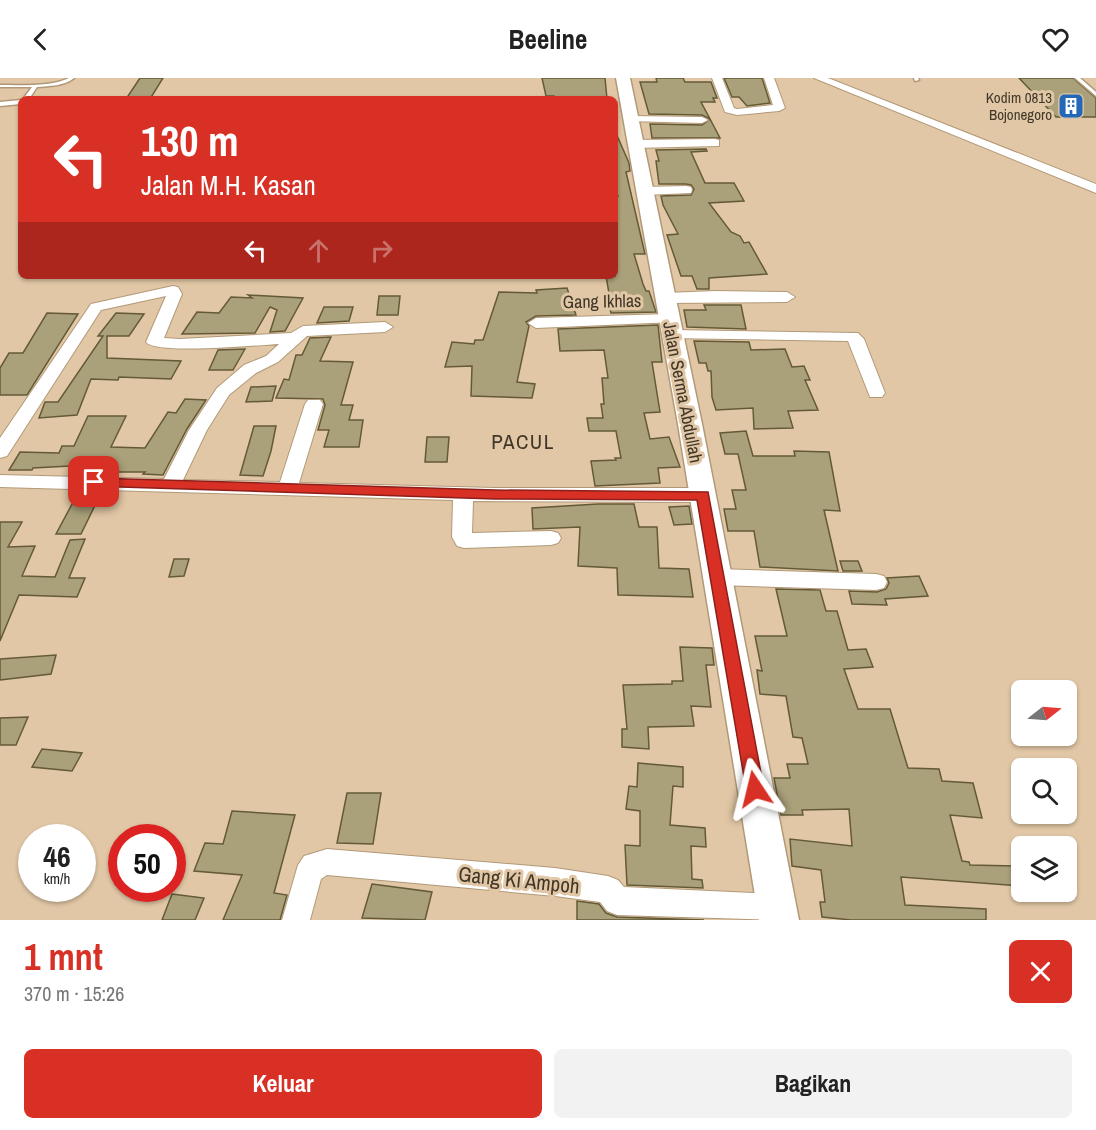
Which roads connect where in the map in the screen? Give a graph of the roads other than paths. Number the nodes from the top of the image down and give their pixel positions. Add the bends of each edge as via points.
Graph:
1 (72, 78) edge
2 (623, 78) edge
3 (769, 78) edge
4 (819, 78) edge
5 (1077, 78) edge
6 (717, 79) edge
7 (36, 85) junction
8 (0, 86) edge
9 (1096, 95) edge
10 (28, 96) edge
11 (18, 102) edge
12 (0, 104) edge
13 (702, 120) dead end
14 (632, 132) junction
15 (715, 143) dead end
16 (686, 189) dead end
17 (1096, 189) edge
18 (643, 191) junction
19 (787, 297) dead end
20 (669, 318) junction
21 (536, 322) dead end
22 (385, 327) dead end
23 (295, 338) junction
24 (876, 393) dead end
25 (314, 404) dead end
26 (0, 452) edge
27 (0, 481) edge
28 (171, 485) junction
29 (288, 489) junction
30 (463, 494) junction
31 (703, 495) junction
32 (551, 538) dead end
33 (718, 577) junction
34 (876, 582) dead end
35 (778, 914) edge
36 (296, 920) edge

1 - 7 lane via 65,83
2 - 14 main road, Jalan Serma Abdullah
3 - 6 street via 779,108 737,112 729,110
4 - 17 street
5 - 9 lane
7 - 8 lane
7 - 10 lane
11 - 12 lane
13 - 14 street
14 - 15 street
14 - 18 main road, Jalan Serma Abdullah
16 - 18 street
18 - 20 main road, Jalan Serma Abdullah
19 - 20 street via 716,296
20 - 21 street, Gang Ikhlas
20 - 24 street via 852,336
20 - 31 main road, Jalan Serma Abdullah
22 - 23 street via 306,330
23 - 26 street via 154,342 173,290 96,307
23 - 28 street via 223,392 198,430
25 - 29 street
27 - 28 street
28 - 29 street
29 - 30 street
30 - 31 street
30 - 32 street via 464,542
31 - 33 main road, Jalan Serma Abdullah
33 - 34 street
33 - 35 main road, Jalan Serma Abdullah
35 - 36 street, Gang Ki Ampoh via 617,902 608,890 555,882 327,862 314,865 308,874

